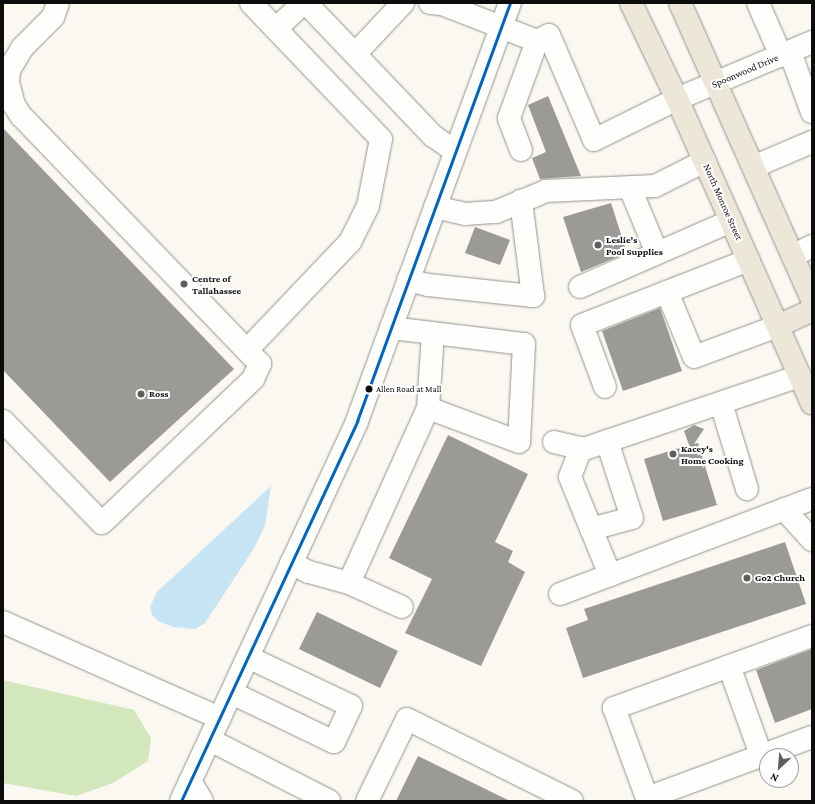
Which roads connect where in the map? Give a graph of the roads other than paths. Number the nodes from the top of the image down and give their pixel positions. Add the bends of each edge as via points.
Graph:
1 (58, 3) edge
2 (251, 3) edge
3 (304, 3) edge
4 (403, 3) edge
5 (439, 3) edge
6 (510, 3) edge
7 (680, 3) edge
8 (758, 3) edge
9 (631, 7) edge
10 (501, 27) junction
11 (276, 29) junction
12 (537, 41) junction
13 (812, 42) edge
14 (355, 54) junction
15 (785, 54) junction
16 (715, 84) junction
17 (677, 99) junction
18 (812, 112) edge
19 (812, 142) edge
20 (521, 150) dead end
21 (455, 151) junction
22 (705, 161) junction
23 (753, 167) junction
24 (630, 188) junction
25 (521, 201) junction
26 (435, 207) junction
27 (731, 221) junction
28 (812, 246) edge
29 (657, 253) junction
30 (793, 256) junction
31 (749, 260) junction
32 (408, 280) junction
33 (580, 287) dead end
34 (667, 292) junction
35 (812, 299) edge
36 (812, 310) edge
37 (778, 326) junction
38 (391, 328) junction
39 (433, 333) junction
40 (247, 350) junction
41 (800, 376) junction
42 (605, 387) dead end
43 (721, 403) junction
44 (812, 403) edge
45 (428, 408) junction
46 (3, 422) edge
47 (607, 441) junction
48 (554, 442) dead end
49 (581, 448) junction
50 (747, 489) dead end
51 (812, 499) edge
52 (784, 509) junction
53 (591, 529) junction
54 (812, 540) edge
55 (291, 563) junction
56 (610, 575) junction
57 (349, 583) junction
58 (560, 594) dead end
59 (402, 607) dead end
60 (3, 622) edge
61 (812, 636) edge
62 (248, 656) junction
63 (729, 666) junction
64 (232, 693) junction
65 (220, 718) junction
66 (812, 737) edge
67 (210, 740) junction
68 (781, 748) edge
69 (759, 749) edge
70 (759, 756) edge
71 (190, 782) junction
72 (181, 801) edge
73 (202, 801) edge
74 (329, 801) edge
75 (367, 801) edge
76 (572, 801) edge

1 - 40 street via 52,17 14,58 8,82 14,105
2 - 11 street
3 - 11 street
3 - 14 street
4 - 14 street
5 - 10 street
6 - 10 street
7 - 16 main road
8 - 15 street
9 - 17 main road, North Monroe Street
10 - 12 street
10 - 21 street
11 - 40 street via 381,139 368,206 350,242
12 - 17 street, Spoonwood Drive via 549,35 594,140
12 - 20 street via 508,118
13 - 15 street, Spoonwood Drive
14 - 21 street via 433,136
15 - 16 street, Spoonwood Drive
15 - 18 street
16 - 17 street, Spoonwood Drive
16 - 23 main road
17 - 22 main road, North Monroe Street
19 - 23 street
21 - 26 street
22 - 24 street via 655,186
22 - 27 main road, North Monroe Street
23 - 30 main road
24 - 25 street via 546,191
24 - 29 street
25 - 26 street via 496,212 453,212
25 - 32 street via 533,296 428,285
26 - 32 street
27 - 29 street
27 - 31 main road, North Monroe Street
28 - 30 street
29 - 33 street
30 - 35 main road
31 - 34 street
31 - 37 main road, North Monroe Street
32 - 38 street
34 - 37 street via 694,357
34 - 42 street via 582,325
36 - 37 main road
37 - 41 main road, North Monroe Street
38 - 39 street
38 - 55 street via 356,421
39 - 45 street
39 - 45 street via 524,344 519,442
40 - 46 street via 260,364 253,379 102,523
41 - 43 street
41 - 44 main road, North Monroe Street
43 - 47 street
43 - 50 street
45 - 57 street
47 - 49 street
47 - 53 street via 632,518
48 - 49 street
49 - 53 street via 570,477
51 - 52 street
52 - 54 street
52 - 56 street
53 - 56 street
55 - 57 street via 309,572
55 - 62 street
56 - 58 street
57 - 59 street
60 - 65 street
61 - 63 street
62 - 64 street
62 - 64 street via 351,706 334,742
63 - 69 street
63 - 70 street via 614,708 646,798
64 - 65 street
65 - 67 street
66 - 68 street
67 - 71 street
67 - 74 street
71 - 72 street
71 - 73 street
75 - 76 street via 407,720

